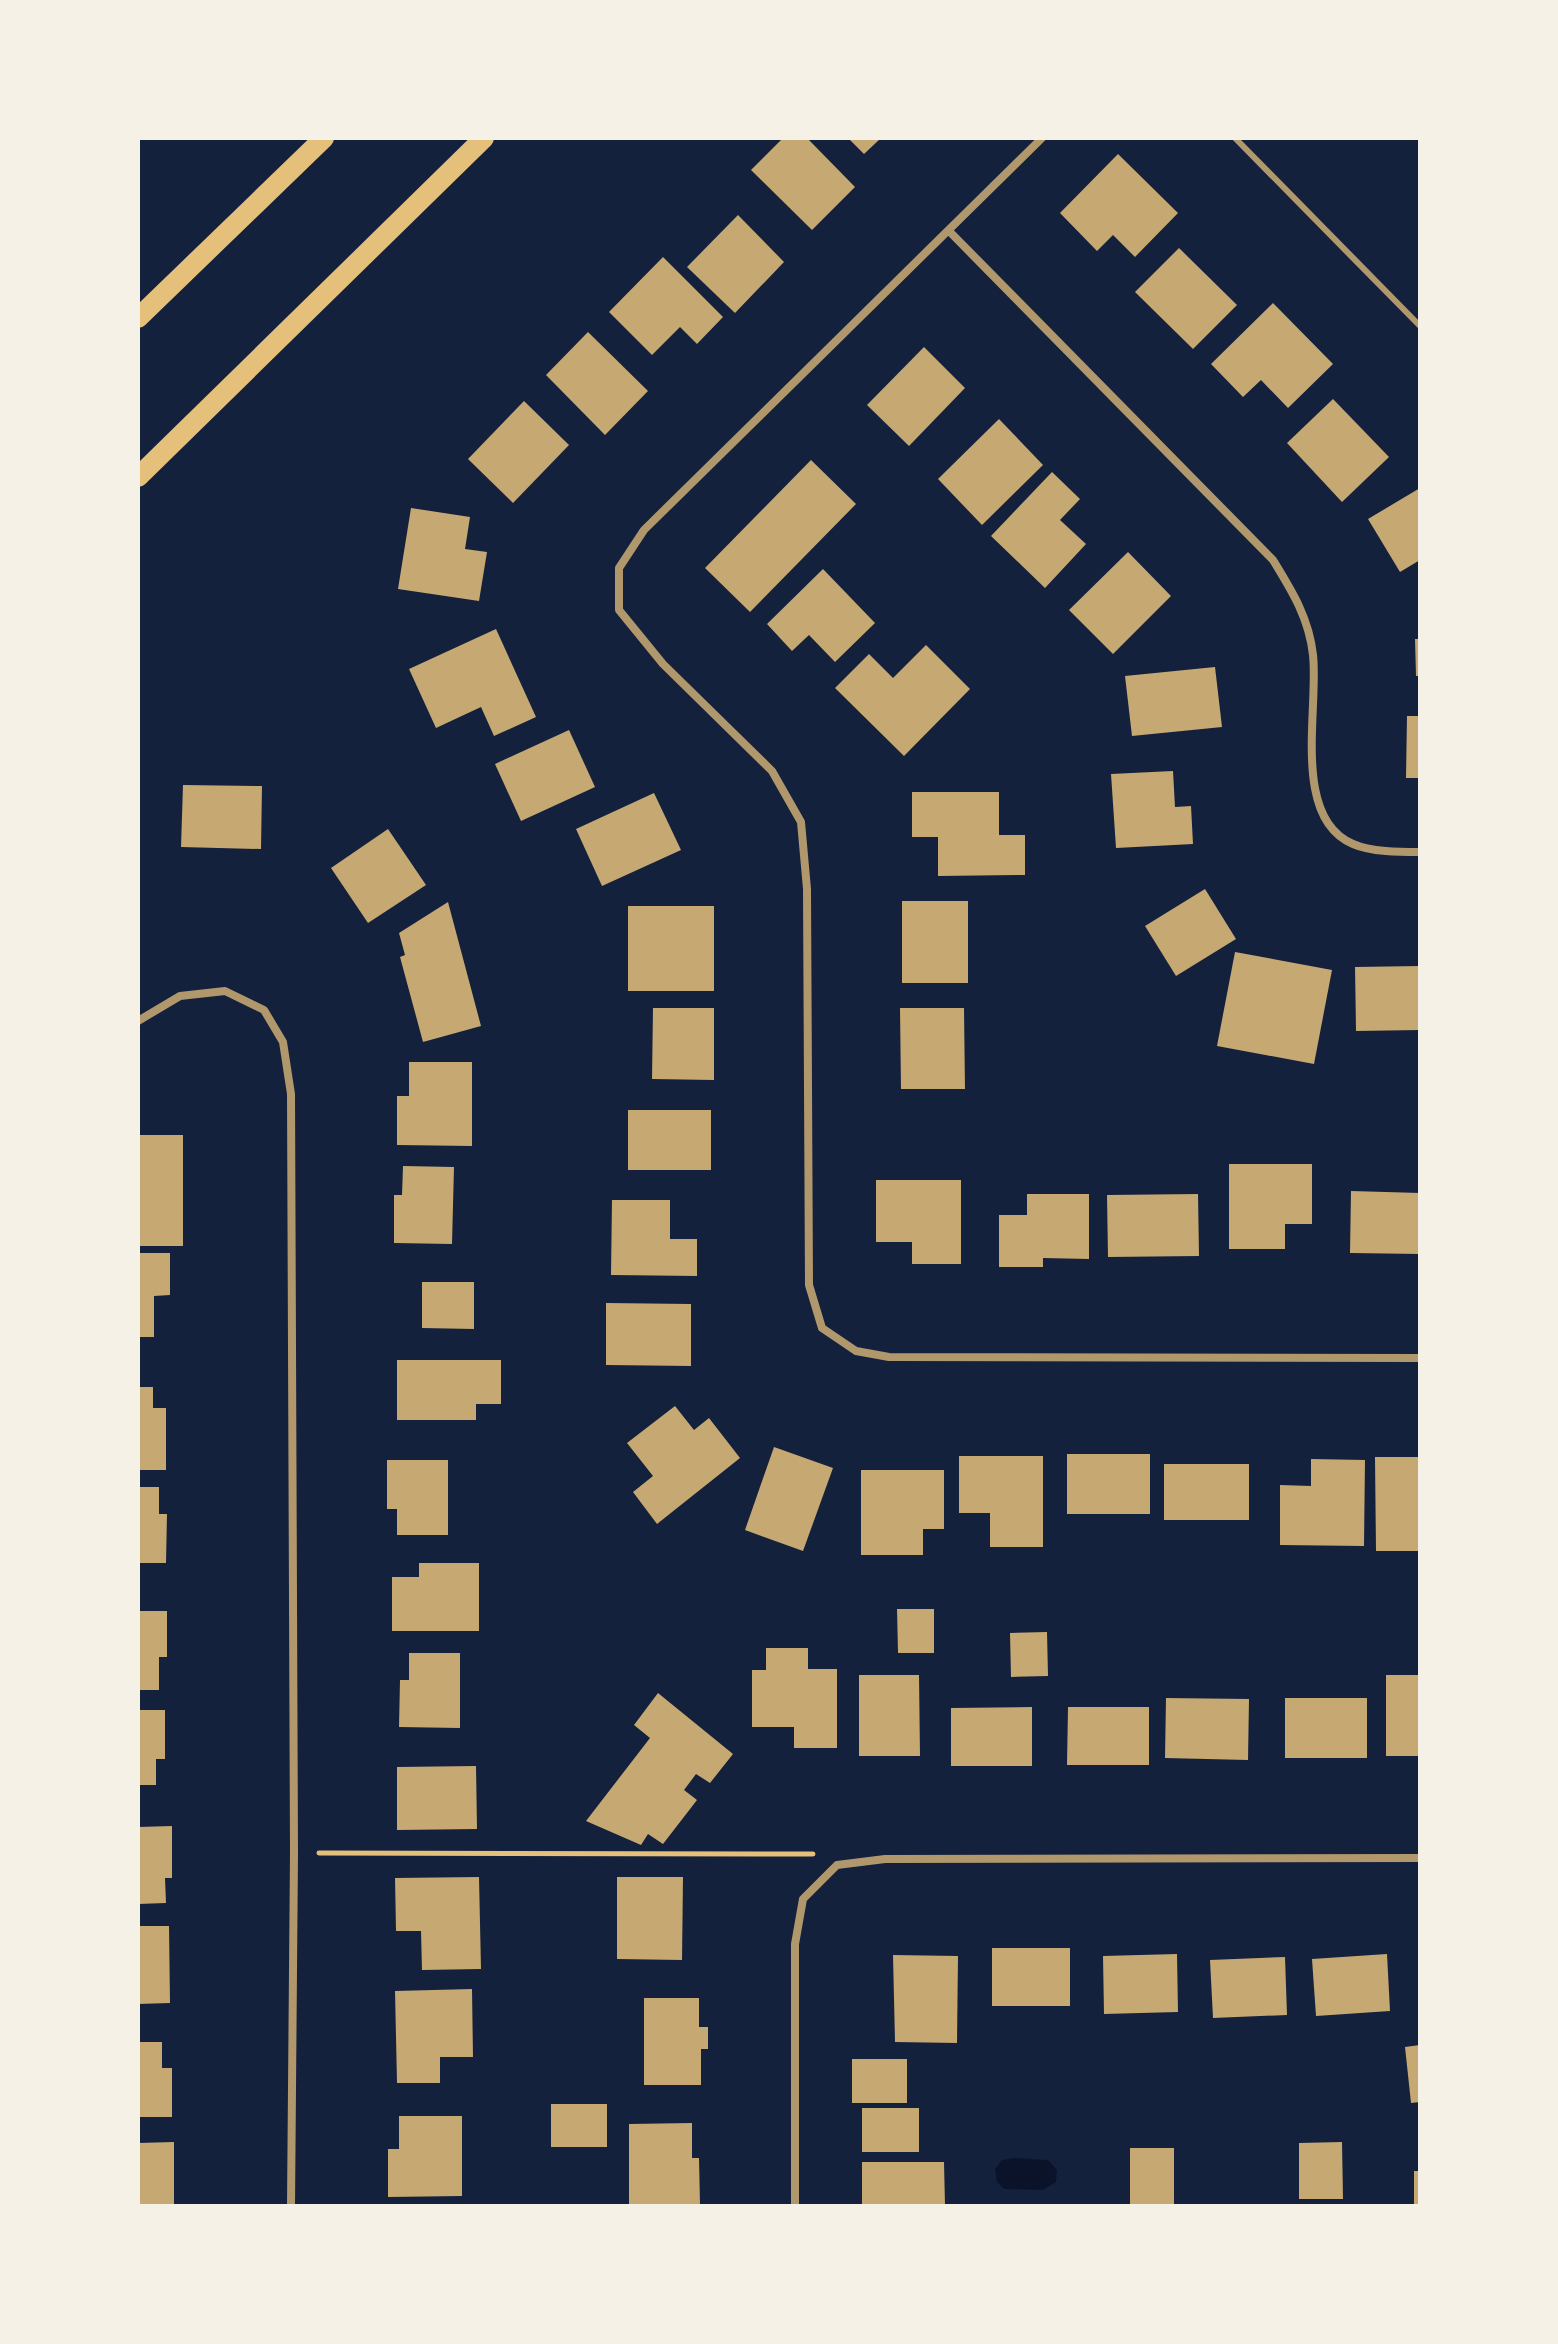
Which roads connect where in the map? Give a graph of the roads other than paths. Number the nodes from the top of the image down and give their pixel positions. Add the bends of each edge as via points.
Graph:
1 (324, 138) edge
2 (484, 138) edge
3 (1042, 138) edge
4 (1235, 138) edge
5 (949, 231) junction
6 (138, 318) edge
7 (1420, 326) edge
8 (138, 477) edge
9 (1420, 852) edge
10 (138, 1021) edge
11 (1420, 1358) edge
12 (1420, 1858) edge
13 (291, 2206) edge
14 (795, 2206) edge

1 - 6 main road
2 - 8 main road
3 - 5 street
4 - 7 lane
5 - 9 street via 1273,560 1306,615 1314,657 1313,780 1322,818 1352,844
5 - 11 street via 644,530 619,568 619,610 663,664 772,771 801,822 807,889 809,1285 822,1328 856,1351 889,1357
10 - 13 street via 180,996 225,991 264,1010 283,1042 291,1094
12 - 14 street via 885,1859 837,1865 803,1899 795,1944

